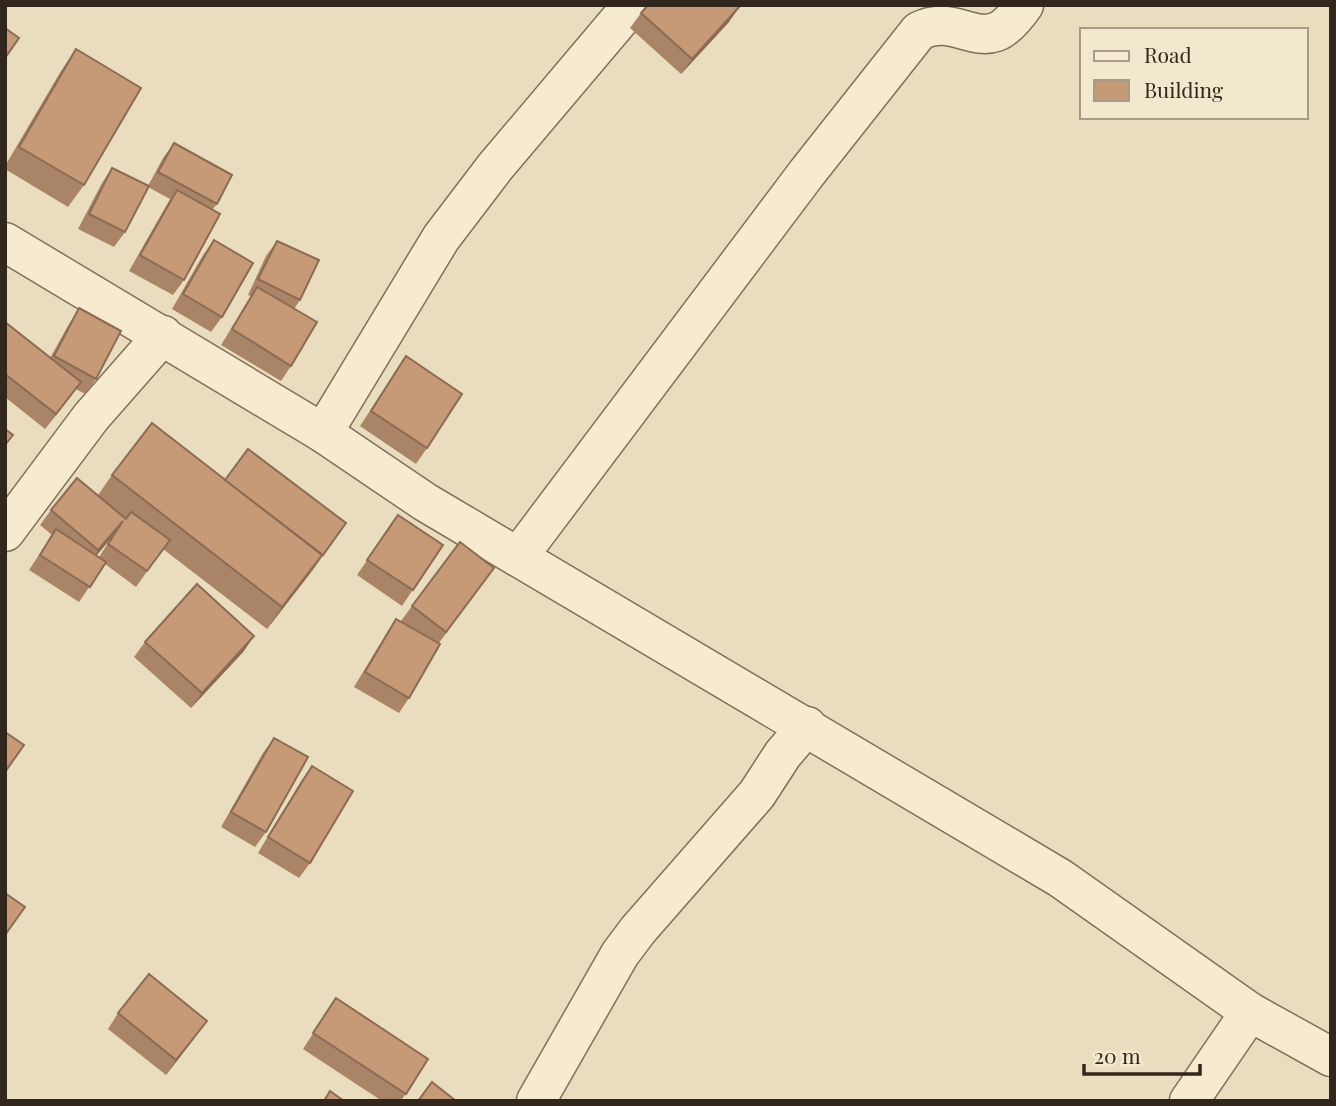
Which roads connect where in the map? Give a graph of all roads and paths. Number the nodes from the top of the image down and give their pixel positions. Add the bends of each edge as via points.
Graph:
1 (632, 5) edge
2 (1024, 5) edge
3 (5, 242) edge
4 (163, 335) junction
5 (323, 433) junction
6 (5, 532) edge
7 (517, 557) junction
8 (807, 726) junction
9 (1250, 1012) junction
10 (1331, 1057) edge
11 (536, 1101) edge
12 (1189, 1101) edge

1 - 5 street via 441,238
2 - 7 street via 997,32 985,34 947,25 919,31
3 - 4 street
4 - 5 street
4 - 6 street via 91,417
5 - 7 street
7 - 8 street
8 - 9 street via 1060,878
8 - 11 street via 757,794 620,954
9 - 10 street
9 - 12 street

